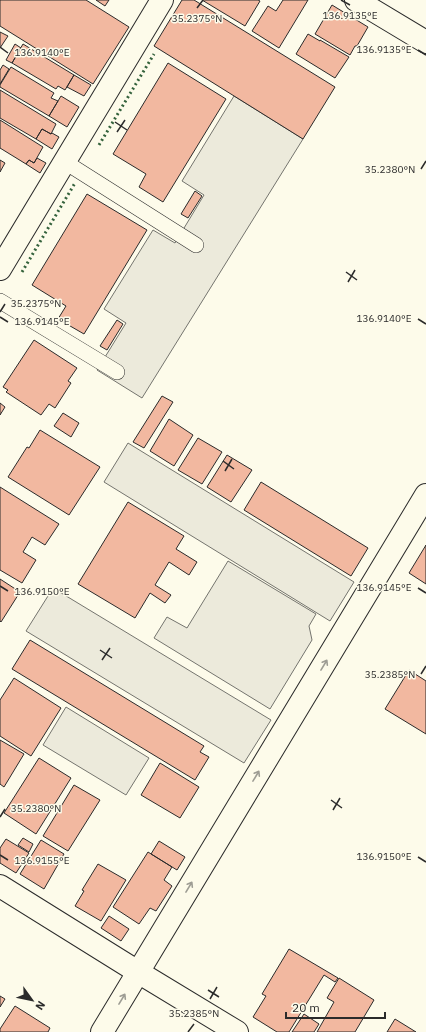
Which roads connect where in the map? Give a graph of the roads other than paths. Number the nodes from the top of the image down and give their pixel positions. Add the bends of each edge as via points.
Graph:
1 (162, 0) edge
2 (356, 0) edge
3 (426, 42) edge
4 (65, 162) junction
5 (196, 245) dead end
6 (0, 269) edge
7 (0, 301) edge
8 (117, 372) dead end
9 (426, 495) edge
10 (0, 886) edge
11 (138, 972) junction
12 (102, 1032) edge
13 (237, 1032) edge

1 - 4 street
2 - 3 street
4 - 5 lane
4 - 6 street
7 - 8 lane
11 -> 9 street
10 - 11 street
12 -> 11 street
11 - 13 street

